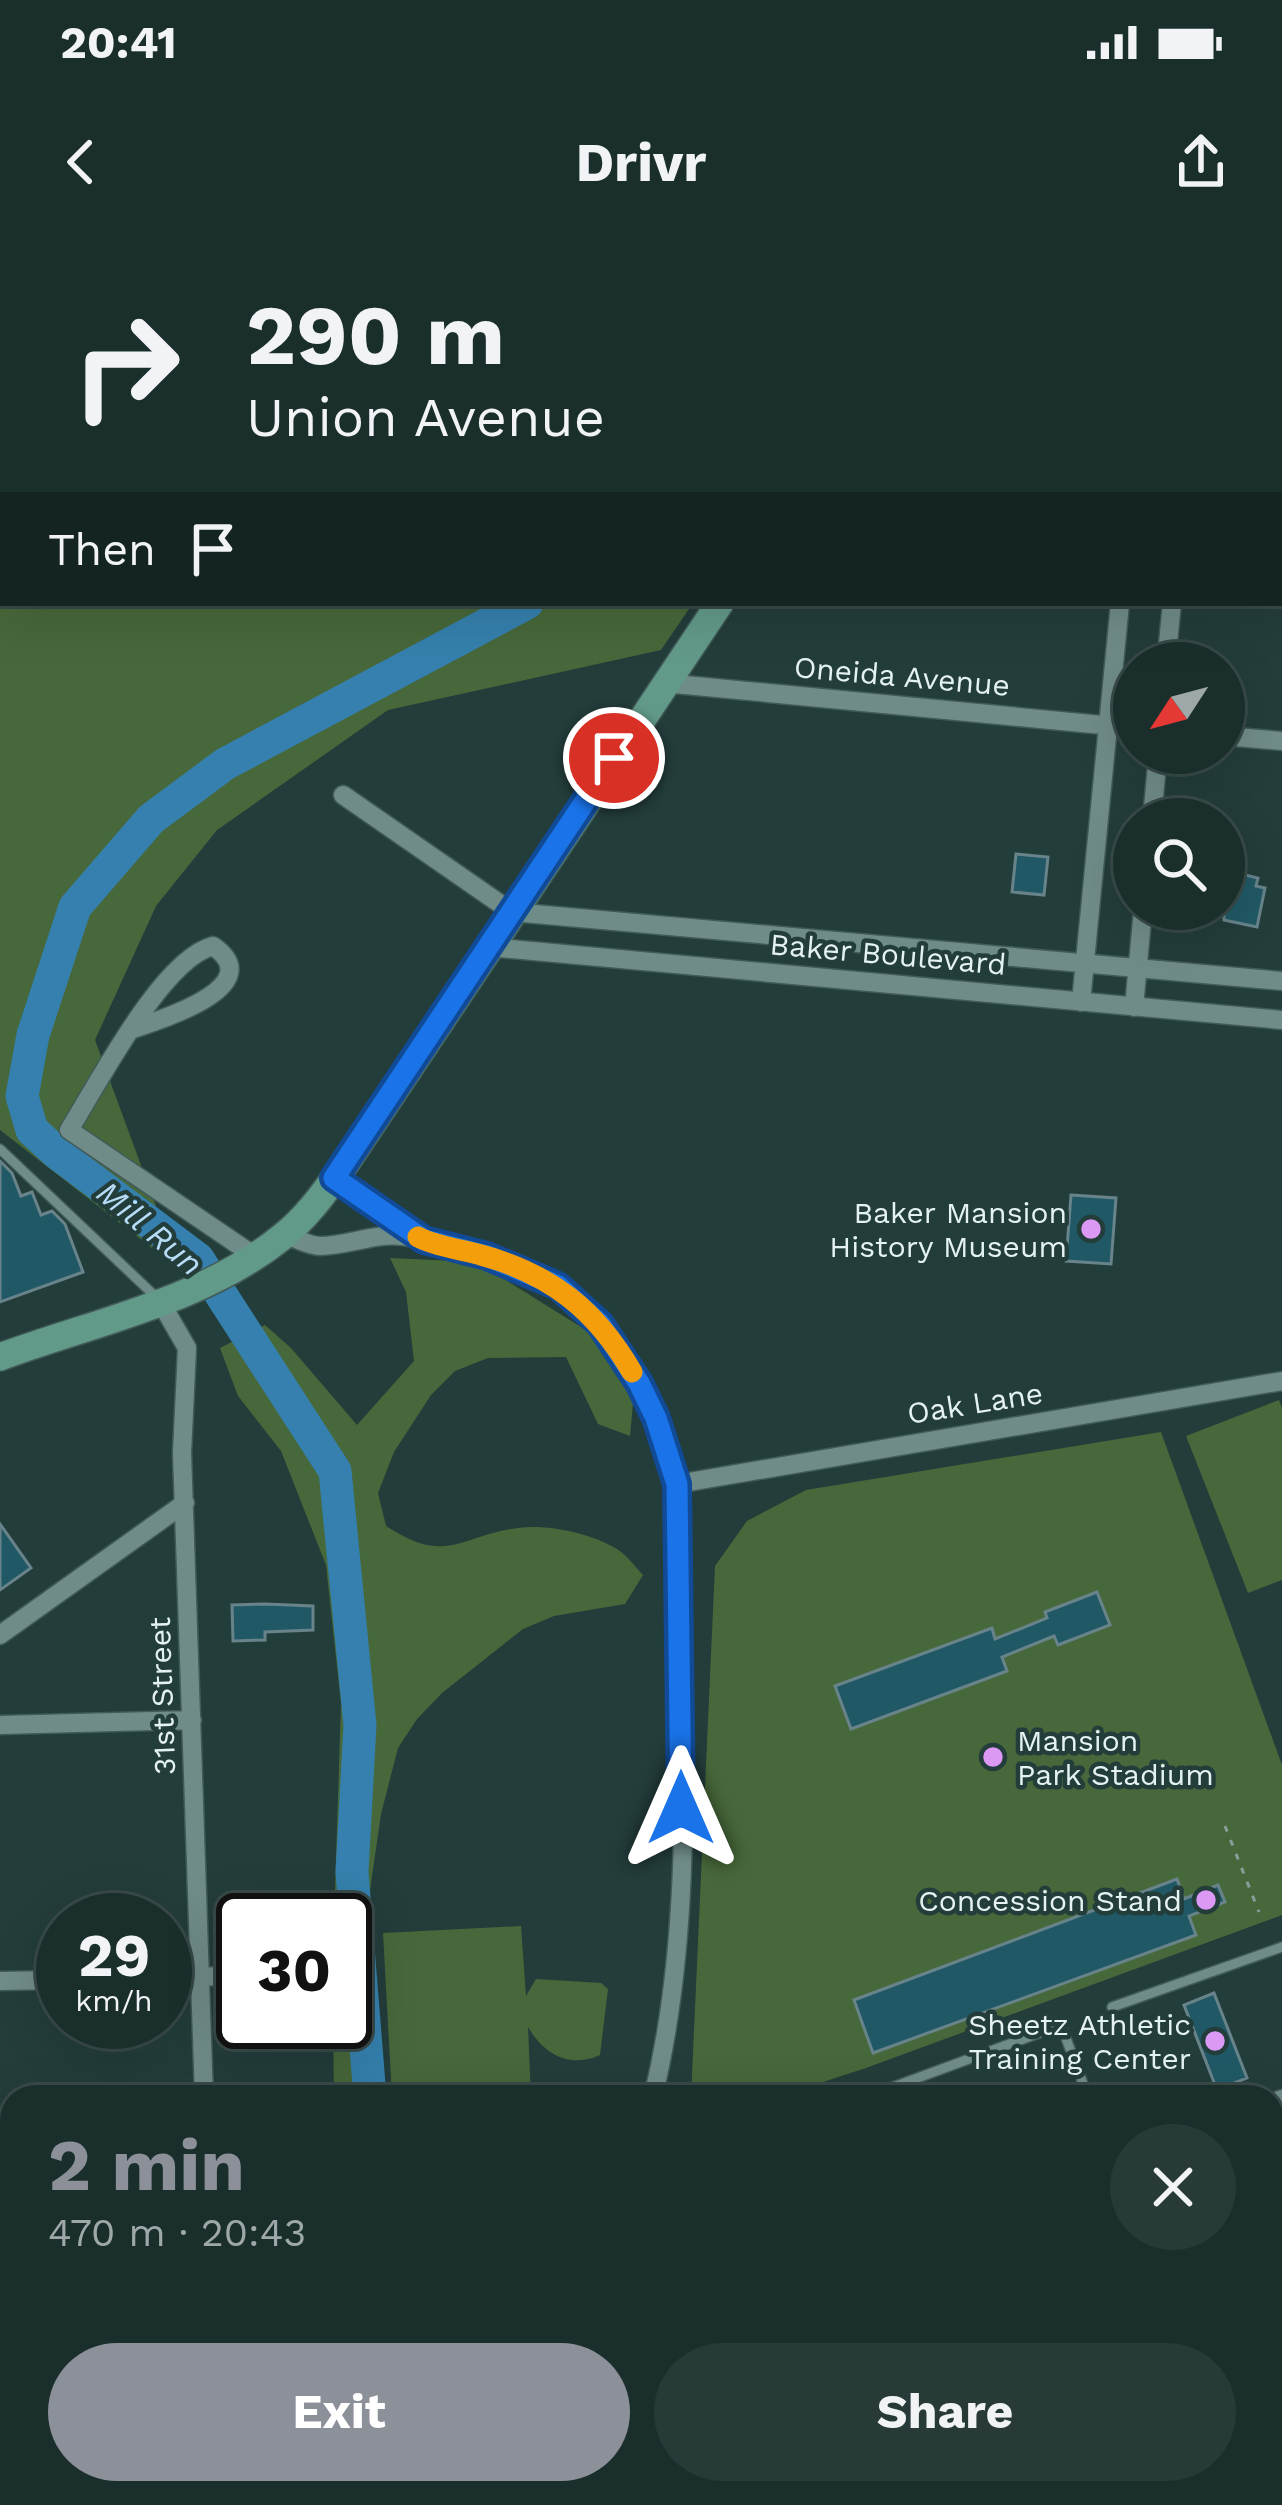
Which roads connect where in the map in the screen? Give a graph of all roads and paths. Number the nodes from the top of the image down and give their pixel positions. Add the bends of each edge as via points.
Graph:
1 (718, 606) edge
2 (1120, 606) edge
3 (1172, 606) edge
4 (1168, 642) edge
5 (664, 683) junction
6 (1110, 726) junction
7 (1113, 726) edge
8 (1245, 738) edge
9 (1282, 741) edge
10 (343, 795) dead end
11 (512, 912) junction
12 (1142, 930) edge
13 (489, 947) junction
14 (1087, 963) junction
15 (1138, 968) junction
16 (1282, 981) edge
17 (1081, 1002) junction
18 (1134, 1007) junction
19 (1282, 1021) edge
20 (133, 1029) junction
21 (0, 1149) edge
22 (334, 1178) junction
23 (285, 1235) junction
24 (424, 1240) junction
25 (256, 1257) junction
26 (160, 1300) junction
27 (0, 1357) edge
28 (1282, 1381) edge
29 (677, 1484) junction
30 (185, 1503) junction
31 (0, 1635) edge
32 (192, 1720) junction
33 (0, 1725) edge
34 (1225, 1826) dead end
35 (1259, 1912) dead end
36 (1282, 1947) edge
37 (192, 1977) edge
38 (200, 1977) junction
39 (216, 1977) edge
40 (36, 1980) edge
41 (0, 1981) edge
42 (1112, 2007) dead end
43 (204, 2085) edge
44 (655, 2085) edge
45 (898, 2085) edge
46 (1084, 2085) edge

1 - 5 main road
2 - 6 street
3 - 4 street
5 - 6 street, Oneida Avenue
5 - 11 main road
6 - 7 street, Oneida Avenue
6 - 14 street
8 - 9 street
10 - 11 street
11 - 13 main road
11 - 14 street, Baker Boulevard
12 - 15 street
13 - 17 street, Baker Boulevard
13 - 22 main road
14 - 15 street, Baker Boulevard
14 - 17 street
15 - 16 street, Baker Boulevard
15 - 18 street
17 - 18 street, Baker Boulevard
18 - 19 street, Baker Boulevard
20 - 20 street via 211,995 226,981 224,954 213,946 180,965
20 - 25 street via 69,1130
21 - 26 lane
22 - 23 main road
22 - 24 street
23 - 24 street via 319,1246 381,1235
23 - 25 main road
24 - 29 street via 530,1271 580,1303 639,1383
25 - 26 main road
26 - 27 main road
26 - 30 street, 31st Street via 187,1348
28 - 29 street, Oak Lane
29 - 44 street via 678,1925
30 - 31 street
30 - 32 street, 31st Street
32 - 33 street
32 - 38 street, 31st Street
34 - 35 path
36 - 42 lane
37 - 38 street
38 - 39 street
38 - 43 street, 31st Street
40 - 41 street
45 - 46 lane via 1061,2025

